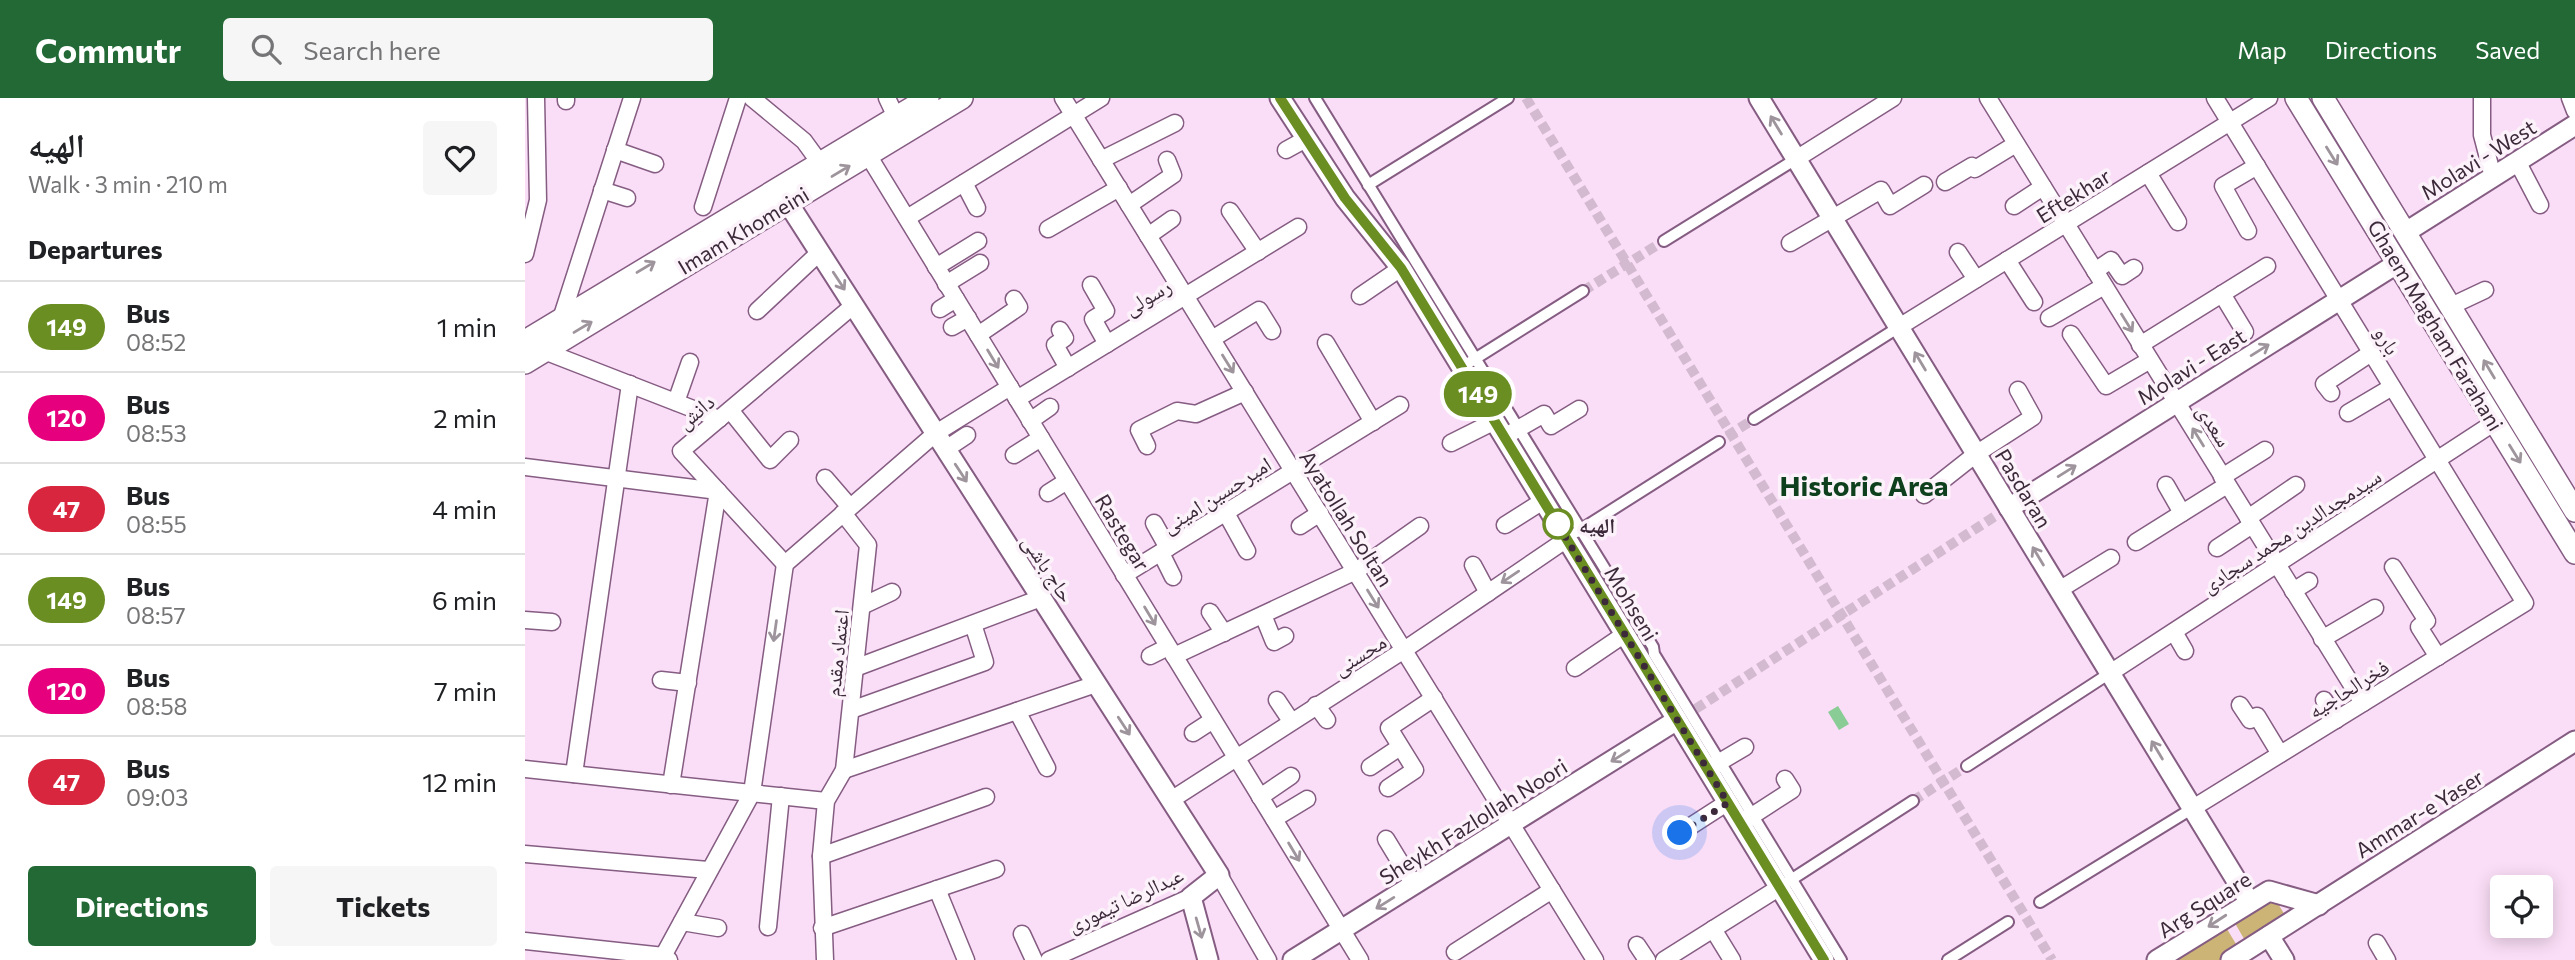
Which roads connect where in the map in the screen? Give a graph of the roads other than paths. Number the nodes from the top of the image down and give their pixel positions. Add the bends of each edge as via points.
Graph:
1 (536, 98) edge
2 (632, 98) edge
3 (738, 98) edge
4 (752, 98) edge
5 (928, 98) edge
6 (961, 98) edge
7 (1063, 98) edge
8 (1101, 98) edge
9 (1280, 98) edge
10 (1315, 98) edge
11 (1508, 98) edge
12 (1759, 98) edge
13 (1893, 98) edge
14 (1988, 98) edge
15 (2215, 98) edge
16 (2269, 98) edge
17 (2296, 98) edge
18 (2323, 98) edge
19 (2482, 98) edge
20 (2570, 98) edge
21 (891, 108) edge
22 (2575, 111) edge
23 (1073, 115) junction
24 (2230, 122) junction
25 (1175, 123) dead end
26 (2575, 125) edge
27 (1306, 139) junction
28 (2016, 144) junction
29 (615, 150) junction
30 (1286, 150) dead end
31 (868, 155) junction
32 (1796, 159) junction
33 (1101, 160) junction
34 (1167, 160) dead end
35 (2517, 161) junction
36 (820, 163) junction
37 (655, 164) dead end
38 (2257, 166) junction
39 (2148, 173) junction
40 (2493, 177) junction
41 (1945, 182) dead end
42 (964, 183) junction
43 (1367, 185) junction
44 (1924, 185) dead end
45 (2043, 187) junction
46 (1119, 188) junction
47 (602, 190) junction
48 (627, 198) dead end
49 (789, 203) junction
50 (1129, 205) junction
51 (2540, 205) dead end
52 (2014, 206) dead end
53 (703, 207) dead end
54 (977, 208) dead end
55 (1230, 211) dead end
56 (907, 218) junction
57 (1832, 218) junction
58 (1172, 219) dead end
59 (2178, 222) dead end
60 (2066, 224) junction
61 (1298, 227) dead end
62 (1048, 229) dead end
63 (2248, 231) dead end
64 (2406, 232) junction
65 (1149, 236) junction
66 (978, 241) dead end
67 (1664, 241) tunnel mouth
68 (1790, 243) dead end
69 (820, 251) junction
70 (1258, 252) junction
71 (1958, 252) dead end
72 (525, 254) edge
73 (2007, 260) junction
74 (2398, 263) junction
75 (980, 264) dead end
76 (936, 267) junction
77 (2267, 267) dead end
78 (1401, 268) junction
79 (2134, 268) dead end
80 (2095, 271) junction
81 (1976, 279) junction
82 (946, 284) junction
83 (1091, 285) dead end
84 (2104, 286) junction
85 (2485, 290) dead end
86 (1583, 291) tunnel mouth
87 (2222, 294) junction
88 (1360, 296) dead end
89 (1186, 297) junction
90 (1014, 299) dead end
91 (2339, 300) junction
92 (2034, 302) dead end
93 (979, 303) dead end
94 (854, 305) junction
95 (2451, 306) junction
96 (940, 309) dead end
97 (963, 310) junction
98 (757, 311) dead end
99 (2049, 318) dead end
100 (561, 319) junction
101 (952, 327) dead end
102 (1899, 327) junction
103 (1060, 330) dead end
104 (1272, 331) dead end
105 (2245, 332) dead end
106 (2071, 334) dead end
107 (978, 335) junction
108 (1212, 339) junction
109 (525, 341) edge
110 (1326, 343) dead end
111 (1107, 344) junction
112 (2140, 345) junction
113 (544, 351) junction
114 (2371, 353) junction
115 (2150, 360) junction
116 (690, 362) dead end
117 (525, 363) edge
118 (1468, 363) junction
119 (1068, 368) junction
120 (630, 384) junction
121 (2392, 387) junction
122 (2018, 390) dead end
123 (1245, 392) junction
124 (1013, 393) junction
125 (2331, 393) dead end
126 (676, 402) junction
127 (2176, 402) junction
128 (1400, 405) dead end
129 (1050, 407) dead end
130 (1579, 409) dead end
131 (2348, 413) dead end
132 (724, 414) junction
133 (1754, 419) tunnel mouth
134 (1030, 421) junction
135 (1373, 422) junction
136 (2495, 422) junction
137 (1506, 429) junction
138 (967, 435) dead end
139 (1041, 438) junction
140 (790, 440) dead end
141 (941, 441) junction
142 (1719, 442) tunnel mouth
143 (1451, 443) dead end
144 (1147, 446) dead end
145 (2265, 450) dead end
146 (1976, 454) junction
147 (1014, 455) dead end
148 (2437, 460) junction
149 (525, 467) edge
150 (1294, 471) junction
151 (825, 478) dead end
152 (616, 479) junction
153 (1067, 481) junction
154 (2225, 481) junction
155 (2166, 485) dead end
156 (2296, 485) dead end
157 (718, 491) junction
158 (1048, 494) dead end
159 (1924, 495) dead end
160 (1543, 501) junction
161 (847, 510) junction
162 (2004, 511) junction
163 (2575, 511) edge
164 (1226, 513) junction
165 (1320, 513) junction
166 (2182, 513) junction
167 (2250, 521) junction
168 (1154, 523) dead end
169 (1505, 525) dead end
170 (1300, 526) dead end
171 (1420, 526) dead end
172 (1574, 534) junction
173 (2136, 542) dead end
174 (2217, 548) dead end
175 (1164, 550) junction
176 (1247, 551) dead end
177 (2575, 552) edge
178 (2111, 558) dead end
179 (785, 564) junction
180 (1473, 565) dead end
181 (2277, 565) junction
182 (2393, 567) dead end
183 (1356, 571) junction
184 (1124, 575) junction
185 (1173, 577) dead end
186 (2309, 581) dead end
187 (2059, 590) junction
188 (2293, 590) junction
189 (892, 592) dead end
190 (1488, 593) junction
191 (1041, 598) junction
192 (2525, 603) joint
193 (862, 606) junction
194 (2375, 608) dead end
195 (1210, 612) dead end
196 (1263, 615) junction
197 (525, 620) edge
198 (552, 622) dead end
199 (973, 624) junction
200 (2173, 632) junction
201 (1224, 633) junction
202 (1625, 634) junction
203 (1286, 636) dead end
204 (2322, 639) junction
205 (1404, 650) junction
206 (2185, 651) dead end
207 (1171, 652) junction
208 (1150, 656) dead end
209 (2438, 657) junction
210 (855, 668) junction
211 (1575, 668) dead end
212 (2110, 673) junction
213 (661, 680) dead end
214 (688, 683) junction
215 (1096, 684) junction
216 (1434, 698) junction
217 (1277, 700) dead end
218 (2324, 700) dead end
219 (2363, 703) junction
220 (1316, 705) junction
221 (2240, 705) dead end
222 (851, 710) junction
223 (1017, 711) junction
224 (1213, 720) junction
225 (1327, 720) dead end
226 (1677, 720) junction
227 (2336, 720) junction
228 (1291, 721) junction
229 (1193, 733) dead end
230 (2575, 741) edge
231 (1400, 747) junction
232 (1745, 747) dead end
233 (2280, 754) junction
234 (1235, 756) junction
235 (1714, 766) junction
236 (1967, 766) tunnel mouth
237 (1370, 767) dead end
238 (1047, 768) dead end
239 (525, 769) edge
240 (844, 770) junction
241 (574, 774) junction
242 (1291, 776) dead end
243 (1785, 779) dead end
244 (671, 785) junction
245 (1388, 788) dead end
246 (752, 793) junction
247 (781, 796) junction
248 (986, 797) dead end
249 (1260, 797) junction
250 (1307, 799) dead end
251 (1171, 800) junction
252 (826, 801) junction
253 (1913, 801) tunnel mouth
254 (1728, 803) junction
255 (2193, 808) junction
256 (1274, 819) junction
257 (1747, 819) junction
258 (1512, 824) junction
259 (1680, 833) dead end
260 (1386, 839) dead end
261 (525, 854) edge
262 (821, 856) junction
263 (996, 869) dead end
264 (708, 870) junction
265 (1219, 875) junction
266 (1786, 883) junction
267 (1414, 885) junction
268 (937, 889) junction
269 (1552, 890) junction
270 (1191, 897) junction
271 (2249, 901) junction
272 (2040, 902) dead end
273 (2319, 905) junction
274 (682, 922) junction
275 (2008, 922) dead end
276 (768, 927) dead end
277 (718, 928) dead end
278 (822, 928) junction
279 (1713, 929) junction
280 (1342, 931) junction
281 (1022, 934) dead end
282 (2269, 936) junction
283 (525, 941) edge
284 (2377, 943) dead end
285 (1637, 945) dead end
286 (1455, 952) dead end
287 (1074, 955) edge
288 (665, 959) edge
289 (825, 960) edge
290 (966, 960) edge
291 (1034, 960) edge
292 (1049, 960) edge
293 (1208, 960) edge
294 (1268, 960) edge
295 (1293, 960) edge
296 (1360, 960) edge
297 (1595, 960) edge
298 (1647, 960) edge
299 (1664, 960) edge
300 (1732, 960) edge
301 (1824, 960) edge
302 (1833, 960) edge
303 (1841, 960) edge
304 (1948, 960) edge
305 (2157, 960) edge
306 (2231, 960) edge
307 (2284, 960) edge
308 (2387, 960) edge

1 - 72 street via 538,200
2 - 29 street
3 - 53 street
4 - 36 street via 804,141
5 - 21 main road, Imam Khomeini
6 - 31 main road, Imam Khomeini
7 - 23 street, Ayatollah Soltan
8 - 23 street
9 - 27 street, Mohseni
10 - 43 street
11 - 43 street
32 -> 12 street, Pasdaran
13 - 32 street
14 - 28 street, سعدی
15 - 24 street, بارو
16 - 24 street, Eftekhar
17 -> 74 main road, Ghaem Magham Farahani
18 - 64 main road, Ghaem Magham Farahani
19 - 40 street via 2482,135
20 - 22 street
21 - 36 main road, Imam Khomeini
23 - 33 street, Ayatollah Soltan
23 - 42 street
24 - 38 street, بارو
24 - 39 street, Eftekhar
25 - 33 street
26 - 35 street, Molavi - West
27 - 30 street
27 - 78 street, Mohseni via 1345,198
28 - 41 street
28 - 45 street, سعدی
29 - 37 street
29 - 47 street
49 -> 31 main road, Imam Khomeini
31 - 56 street, Rastegar
32 - 57 street, Pasdaran
32 - 67 street
33 - 46 street, Ayatollah Soltan
34 - 50 street via 1173,175
35 - 40 street, Molavi - West
35 - 51 street
100 -> 36 main road, Imam Khomeini
38 - 63 street via 2223,186
38 - 91 street, بارو
39 - 59 street
39 - 60 street, Eftekhar
40 - 64 street, Molavi - West
42 - 54 street
42 - 56 street
43 - 118 street
44 - 57 street via 1891,206 1881,190
45 - 52 street
45 - 60 street, سعدی
46 - 50 street, Ayatollah Soltan
46 - 62 street
47 - 48 street
47 - 100 street
49 - 69 street, حاج باشی
113 -> 49 main road, Imam Khomeini
50 - 65 street, Ayatollah Soltan
55 - 70 street
56 - 76 street, Rastegar
57 - 68 street
57 - 102 street, Pasdaran
58 - 65 street
60 - 73 street, Eftekhar
60 - 80 street, سعدی
61 - 70 street, رسولی
64 - 95 main road, Ghaem Magham Farahani
65 - 89 street, Ayatollah Soltan
66 - 76 street
69 -> 94 street, حاج باشی
69 - 98 street
70 - 89 street, رسولی
71 - 81 street
73 - 81 street, Eftekhar
73 - 92 street
74 - 91 street, Molavi - East
74 - 136 main road, Ghaem Magham Farahani
75 - 82 street
76 - 82 street, Rastegar
77 - 87 street
78 - 88 street
78 - 118 street, Mohseni
79 - 80 street via 2122,276 2111,260
80 - 84 street, سعدی
81 - 102 street, Eftekhar
82 - 97 street, Rastegar
83 - 111 street via 1107,311 1093,319
84 - 99 street
84 -> 112 street, سعدی
85 - 95 street
86 - 118 street
87 - 105 street
87 - 112 street
89 - 108 street, Ayatollah Soltan
89 - 111 street, رسولی
90 - 107 street via 1019,307
91 - 114 street, بارو
127 -> 91 street, Molavi - East
93 - 97 street
94 - 132 street, دانش
94 - 141 street, حاج باشی
163 -> 95 main road, Ghaem Magham Farahani
96 - 97 street
97 - 101 street
97 - 107 street, Rastegar
100 - 109 main road, Imam Khomeini
102 - 133 street
146 -> 102 street, Pasdaran
103 - 119 street via 1065,338 1055,345
104 - 108 street via 1259,310
106 - 115 street via 2106,386
107 -> 124 street, Rastegar
108 -> 123 street, Ayatollah Soltan
110 - 135 street
111 - 119 street, رسولی
112 - 115 street, سعدی
113 - 117 main road, Imam Khomeini
113 - 120 street
114 - 121 street, بارو
114 - 125 street via 2324,384
115 - 127 street, سعدی
116 - 126 street
118 - 137 street, Mohseni
119 - 124 street, رسولی
120 - 126 street
120 - 152 street
121 - 131 street
121 - 148 street, بارو
122 - 146 street via 2033,417
123 - 144 street via 1196,414 1177,411 1139,430
123 - 150 street, Ayatollah Soltan
124 - 134 street, Rastegar
124 - 141 street, رسولی
126 - 132 street
154 -> 127 street, سعدی
162 -> 127 street, Molavi - East
128 - 135 street, امیرحسین امینی
129 - 134 street
130 - 137 street via 1551,426 1543,414
132 - 140 street via 770,460
132 - 157 street, دانش via 681,450
134 - 139 street, Rastegar
135 - 150 street, امیرحسین امینی
136 - 148 street, سیدمجدالدین محمد سجادی
136 -> 177 main road, Ghaem Magham Farahani
137 - 143 street
137 - 160 street, Mohseni
137 - 172 street
138 - 141 street
139 - 147 street
139 - 153 street, Rastegar
141 - 161 street
141 -> 191 street, حاج باشی
142 - 172 street
145 - 154 street
146 - 159 street
146 - 162 street, Pasdaran
148 - 181 street, سیدمجدالدین محمد سجادی
148 - 192 street, بارو
149 - 152 street
150 - 164 street, امیرحسین امینی
150 - 165 street, Ayatollah Soltan
151 - 161 street, اعتماد مقدم
152 - 157 street
152 - 241 street
153 - 158 street
153 - 184 street, Rastegar
154 - 166 street
154 - 167 street, سعدی
155 - 166 street
156 - 167 street
157 - 179 street, دانش
157 - 214 street
160 - 169 street
160 - 172 street, Mohseni
161 - 179 street
161 - 193 street, اعتماد مقدم via 868,545
187 -> 162 street, Pasdaran
164 - 175 street, امیرحسین امینی
164 - 176 street
165 - 170 street
165 - 183 street, Ayatollah Soltan
166 - 173 street
167 - 174 street
167 - 181 street, سعدی
168 - 175 street
171 - 183 street
172 -> 190 street, محسنی
172 - 202 street, Mohseni
172 - 235 street
175 - 184 street, امیرحسین امینی
175 - 185 street
178 - 187 street
179 -> 246 street
180 - 190 street
181 - 188 street, سعدی
181 - 200 street, سیدمجدالدین محمد سجادی
182 - 209 street via 2427,621 2419,627
183 - 196 street
183 -> 205 street, Ayatollah Soltan
184 -> 207 street, Rastegar
186 - 188 street
187 - 212 street, Pasdaran
188 - 204 street, سعدی
189 - 193 street
190 - 205 street, محسنی
191 - 199 street
191 - 215 street, حاج باشی
192 - 209 street, فخرالحاجیه
193 - 210 street, اعتماد مقدم
194 - 204 street
195 - 201 street
196 - 201 street
196 - 203 street via 1275,642
197 - 198 street
199 - 210 street
199 - 222 street via 985,662
200 - 206 street
200 - 212 street, سیدمجدالدین محمد سجادی
201 - 207 street
202 - 211 street
202 - 226 street, Mohseni
204 - 219 street, سعدی
205 - 216 street, Ayatollah Soltan
205 - 220 street, محسنی
207 - 208 street
207 - 224 street, Rastegar
209 - 219 street, فخرالحاجیه
210 - 222 street, اعتماد مقدم
212 - 236 street
255 -> 212 street, Pasdaran
213 - 214 street
214 - 244 street
215 - 223 street
215 -> 251 street, حاج باشی
216 - 231 street via 1389,728
216 - 258 street, Ayatollah Soltan
217 - 228 street
218 - 227 street
219 - 227 street, فخرالحاجیه
220 - 225 street
220 - 228 street, محسنی
221 - 233 street via 2250,720 2257,716
222 - 240 street, اعتماد مقدم
223 - 238 street
223 - 240 street
224 - 229 street
224 - 234 street, Rastegar
226 - 235 street, Mohseni
226 -> 258 street, Sheykh Fazlollah Noori
227 - 233 street, فخرالحاجیه
228 - 234 street, محسنی
230 - 273 street, Ammar-e Yaser
231 - 237 street
231 - 245 street via 1415,770
232 - 235 street
233 - 255 street, فخرالحاجیه
234 - 249 street, Rastegar
234 - 251 street, محسنی
235 - 254 street, Mohseni
235 - 257 street, Mohseni
239 - 241 street
240 - 252 street, اعتماد مقدم
241 - 244 street
242 - 249 street
243 - 257 street via 1793,790
244 - 246 street
246 - 247 street
246 - 264 street
247 - 252 street
247 - 276 street
248 - 262 street
249 - 256 street, Rastegar
250 - 256 street
251 - 265 street, حاج باشی
252 - 262 street
253 - 266 street
254 - 257 street, Mohseni
254 - 259 street
255 - 271 street, Pasdaran
255 - 272 street
256 -> 280 street, Rastegar
257 - 266 street, Mohseni
258 - 267 street, Sheykh Fazlollah Noori
258 - 269 street, Ayatollah Soltan
260 - 267 street
261 - 264 street
262 - 278 street
263 - 268 street
264 - 274 street
265 - 270 street, عبدالرضا تیموری
265 - 294 street, حاج باشی
266 - 279 street
266 - 301 street, Mohseni
266 - 302 street, Mohseni
266 - 303 street
267 -> 280 street, Sheykh Fazlollah Noori
268 - 278 street
268 - 290 street
269 - 286 street
269 - 297 street, Ayatollah Soltan
270 - 287 street, عبدالرضا تیموری
270 -> 293 street
271 - 273 street, Arg Square via 2263,892 2277,891
271 -> 305 street, Arg Square
273 - 282 street, Ammar-e Yaser
274 - 277 street
274 - 288 street
275 - 304 street
278 - 289 street
279 - 299 street
279 - 300 street
280 - 295 street, Sheykh Fazlollah Noori
280 - 296 street, Rastegar
281 - 291 street
282 - 306 street
282 - 307 street
283 - 288 street
284 - 308 street
285 - 298 street
287 - 292 street, عبدالرضا تیموری

